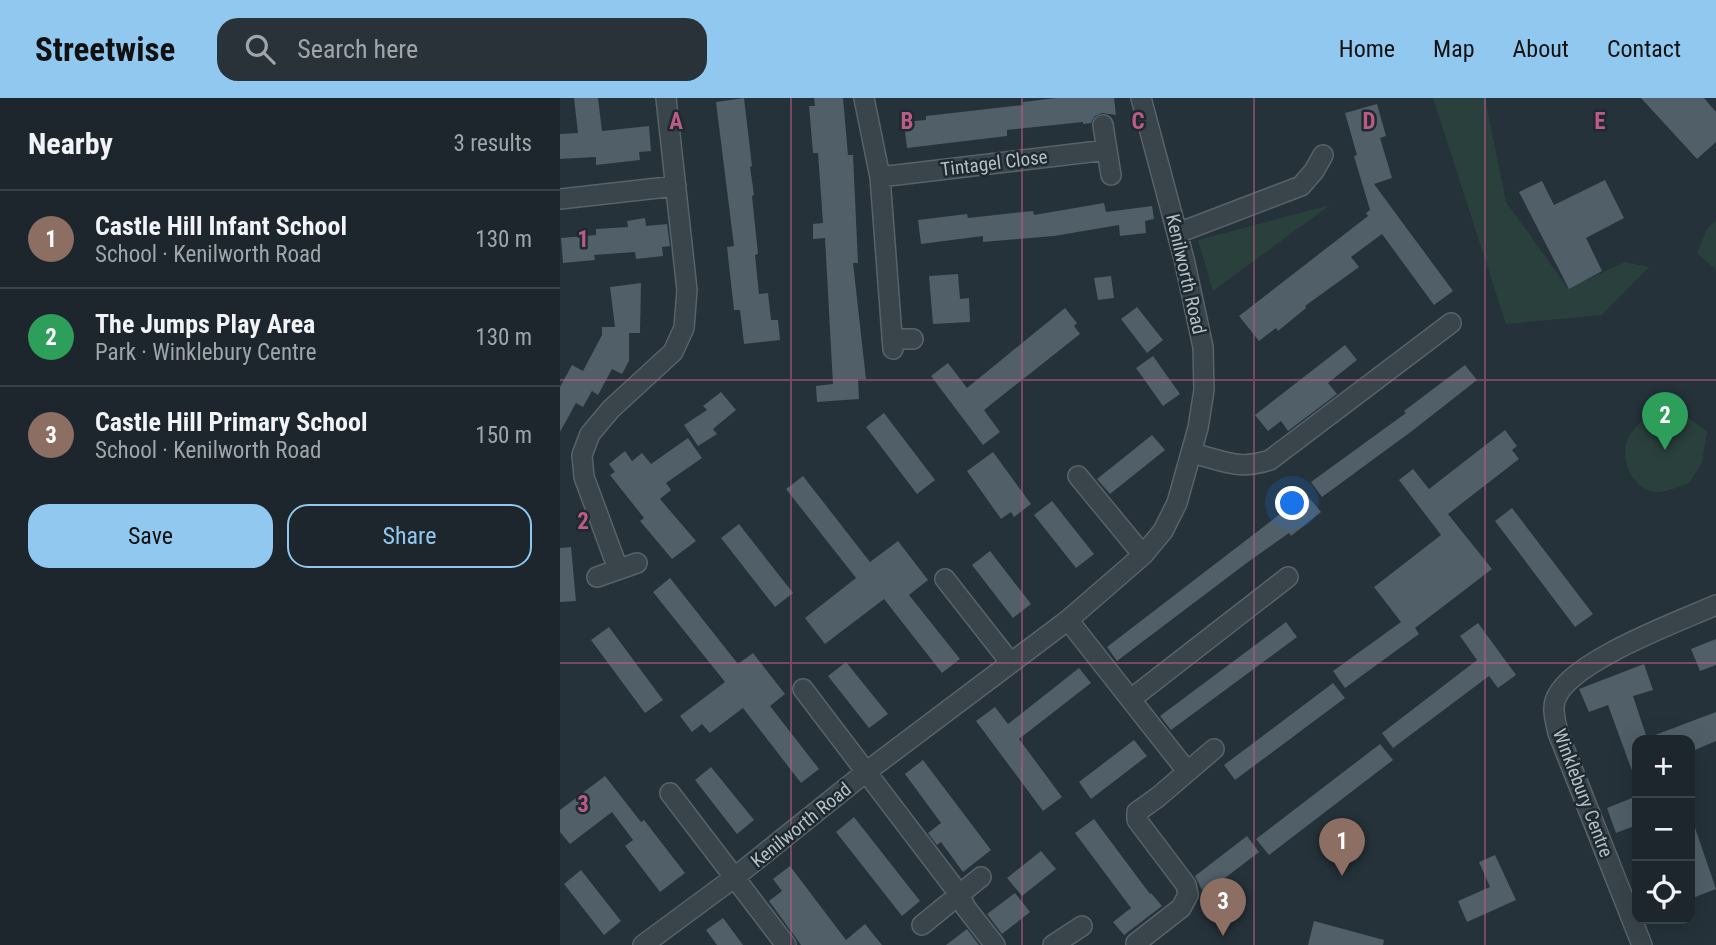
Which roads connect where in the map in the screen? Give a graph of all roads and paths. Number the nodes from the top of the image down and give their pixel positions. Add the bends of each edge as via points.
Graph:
1 (666, 98) edge
2 (864, 98) edge
3 (1141, 98) edge
4 (1103, 125) dead end
5 (1107, 150) junction
6 (1323, 155) dead end
7 (1111, 175) dead end
8 (880, 177) junction
9 (676, 186) junction
10 (560, 199) edge
11 (1178, 233) junction
12 (1451, 323) dead end
13 (913, 339) dead end
14 (1191, 453) junction
15 (1078, 476) dead end
16 (1143, 555) junction
17 (637, 563) dead end
18 (618, 569) junction
19 (597, 577) dead end
20 (1288, 577) dead end
21 (945, 579) dead end
22 (1716, 605) edge
23 (1068, 620) junction
24 (1010, 662) junction
25 (803, 689) dead end
26 (1131, 699) junction
27 (1214, 749) dead end
28 (1187, 771) junction
29 (866, 772) junction
30 (670, 793) dead end
31 (735, 877) junction
32 (981, 877) dead end
33 (959, 894) junction
34 (922, 925) dead end
35 (1082, 926) dead end
36 (1136, 943) dead end
37 (643, 945) edge
38 (786, 945) edge
39 (995, 945) edge
40 (1054, 945) edge
41 (1642, 945) edge

1 - 9 street
2 - 8 street
3 - 11 street, Kenilworth Road
4 - 5 street
5 - 7 street
5 - 8 street, Tintagel Close
6 - 11 street via 1301,186
8 - 13 street via 892,344
9 - 10 street
9 - 18 street via 687,290 684,328 673,352 590,434 582,455 584,477
11 - 14 street, Kenilworth Road via 1203,347 1203,390
12 - 14 street via 1270,460 1252,466 1233,465
14 - 16 street, Kenilworth Road via 1172,512
15 - 16 street
16 - 23 street, Kenilworth Road
17 - 18 street
18 - 19 street
20 - 26 street
21 - 24 street
22 - 41 street, Winklebury Centre via 1580,669 1562,686 1555,701 1558,733
23 - 24 street, Kenilworth Road
23 - 26 street
24 - 29 street, Kenilworth Road
25 - 29 street, Kenilworth Road
26 - 28 street
27 - 28 street
28 - 36 street via 1137,811 1137,820 1188,895 1181,908
29 - 31 street, Kenilworth Road
29 - 33 street, Kenilworth Road
30 - 31 street, Kenilworth Road
31 - 37 street, Kenilworth Road
31 - 38 street, Kenilworth Road
32 - 33 street
33 - 34 street
33 - 39 street, Kenilworth Road
35 - 40 street

